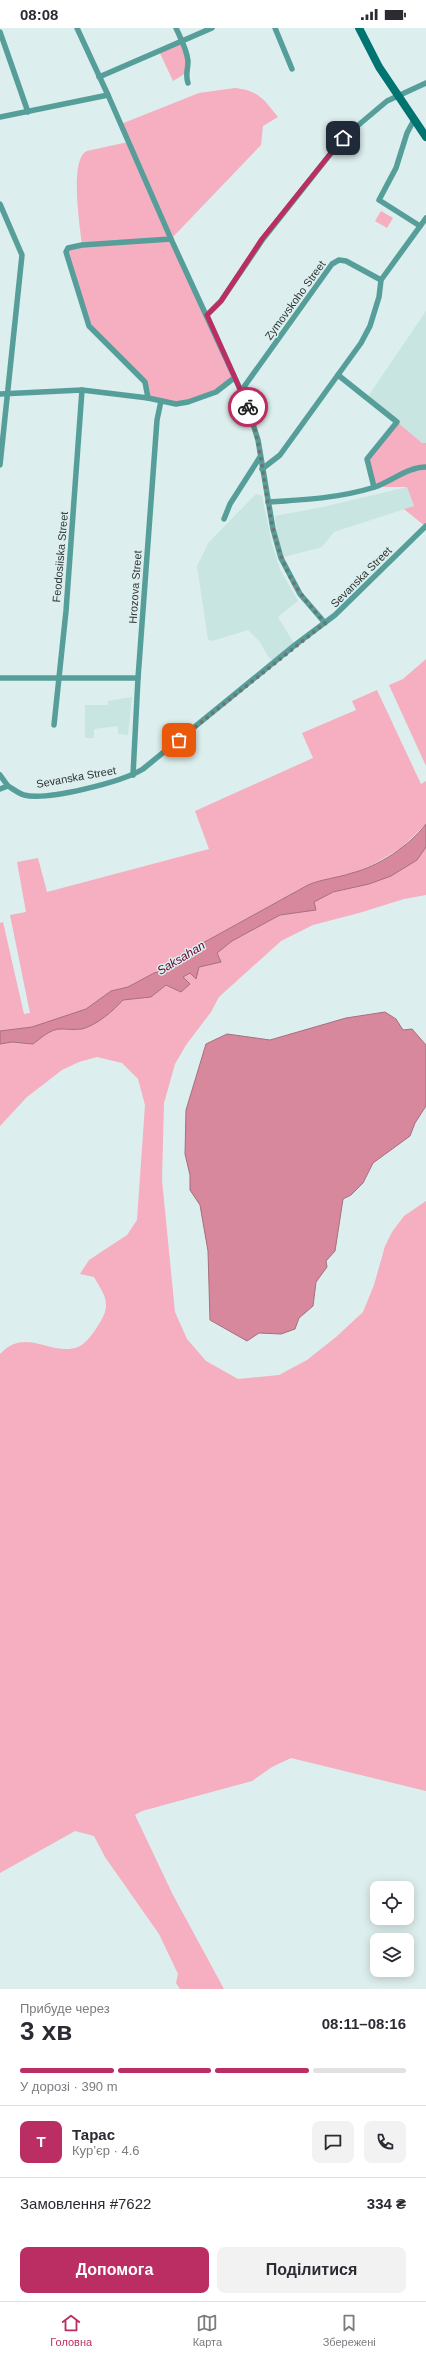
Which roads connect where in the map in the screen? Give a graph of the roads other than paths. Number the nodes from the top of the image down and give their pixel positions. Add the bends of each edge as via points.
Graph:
1 (77, 28) edge
2 (176, 28) edge
3 (212, 28) edge
4 (275, 28) edge
5 (359, 28) edge
6 (0, 32) edge
7 (182, 41) junction
8 (292, 69) dead end
9 (99, 78) junction
10 (188, 83) dead end
11 (426, 83) edge
12 (108, 96) junction
13 (398, 97) junction
14 (28, 112) junction
15 (0, 117) edge
16 (414, 120) junction
17 (426, 137) edge
18 (0, 204) edge
19 (426, 218) edge
20 (420, 226) junction
21 (171, 239) junction
22 (381, 280) junction
23 (207, 315) junction
24 (338, 375) junction
25 (234, 378) junction
26 (82, 390) junction
27 (241, 391) junction
28 (0, 394) edge
29 (7, 394) junction
30 (148, 398) junction
31 (161, 401) junction
32 (260, 456) junction
33 (0, 465) edge
34 (426, 467) edge
35 (262, 469) junction
36 (374, 487) junction
37 (268, 502) junction
38 (224, 519) dead end
39 (426, 526) edge
40 (325, 623) junction
41 (0, 678) edge
42 (57, 678) junction
43 (138, 678) junction
44 (54, 725) dead end
45 (0, 775) edge
46 (133, 775) junction
47 (8, 786) junction
48 (0, 789) edge

1 - 9 street
2 - 7 street
3 - 7 street
4 - 8 street
5 - 13 main road
6 - 14 street
7 - 9 street
7 - 10 street via 187,53
9 - 12 street
11 - 13 street
12 - 14 street
12 - 21 street
13 - 16 main road
13 - 23 street via 378,107 343,138 262,239 221,301
14 - 15 street
16 - 17 main road
16 - 20 street via 404,140 396,168 379,200
18 - 29 street via 22,255
19 - 20 street
20 - 22 street
21 - 23 street
21 - 30 street via 82,245 68,248 66,252 89,326 145,382
22 - 24 street via 379,297 370,326
22 - 27 street, Zymovskoho Street via 346,261 339,260 332,264
23 - 25 street
24 - 35 street via 280,455
24 - 36 street via 397,422 367,459
25 - 27 street
25 - 31 street via 216,392 188,402 176,404
26 - 29 street
26 - 30 street
26 - 42 street, Feodosiiska Street via 66,604
27 - 32 street via 252,420
28 - 29 street
29 - 33 street
30 - 31 street
31 - 43 street, Hrozova Street via 156,420
32 - 35 street
32 - 38 street via 230,504
34 - 36 street via 409,471
35 - 37 street
36 - 37 street via 327,498
37 - 40 street via 273,529 287,570 300,594
39 - 40 street, Sevanska Street
40 - 46 street, Sevanska Street
41 - 42 street
42 - 43 street
42 - 44 street, Feodosiiska Street
43 - 46 street, Hrozova Street
45 - 47 street
46 - 47 street, Sevanska Street via 100,785 46,795 24,795
47 - 48 street

